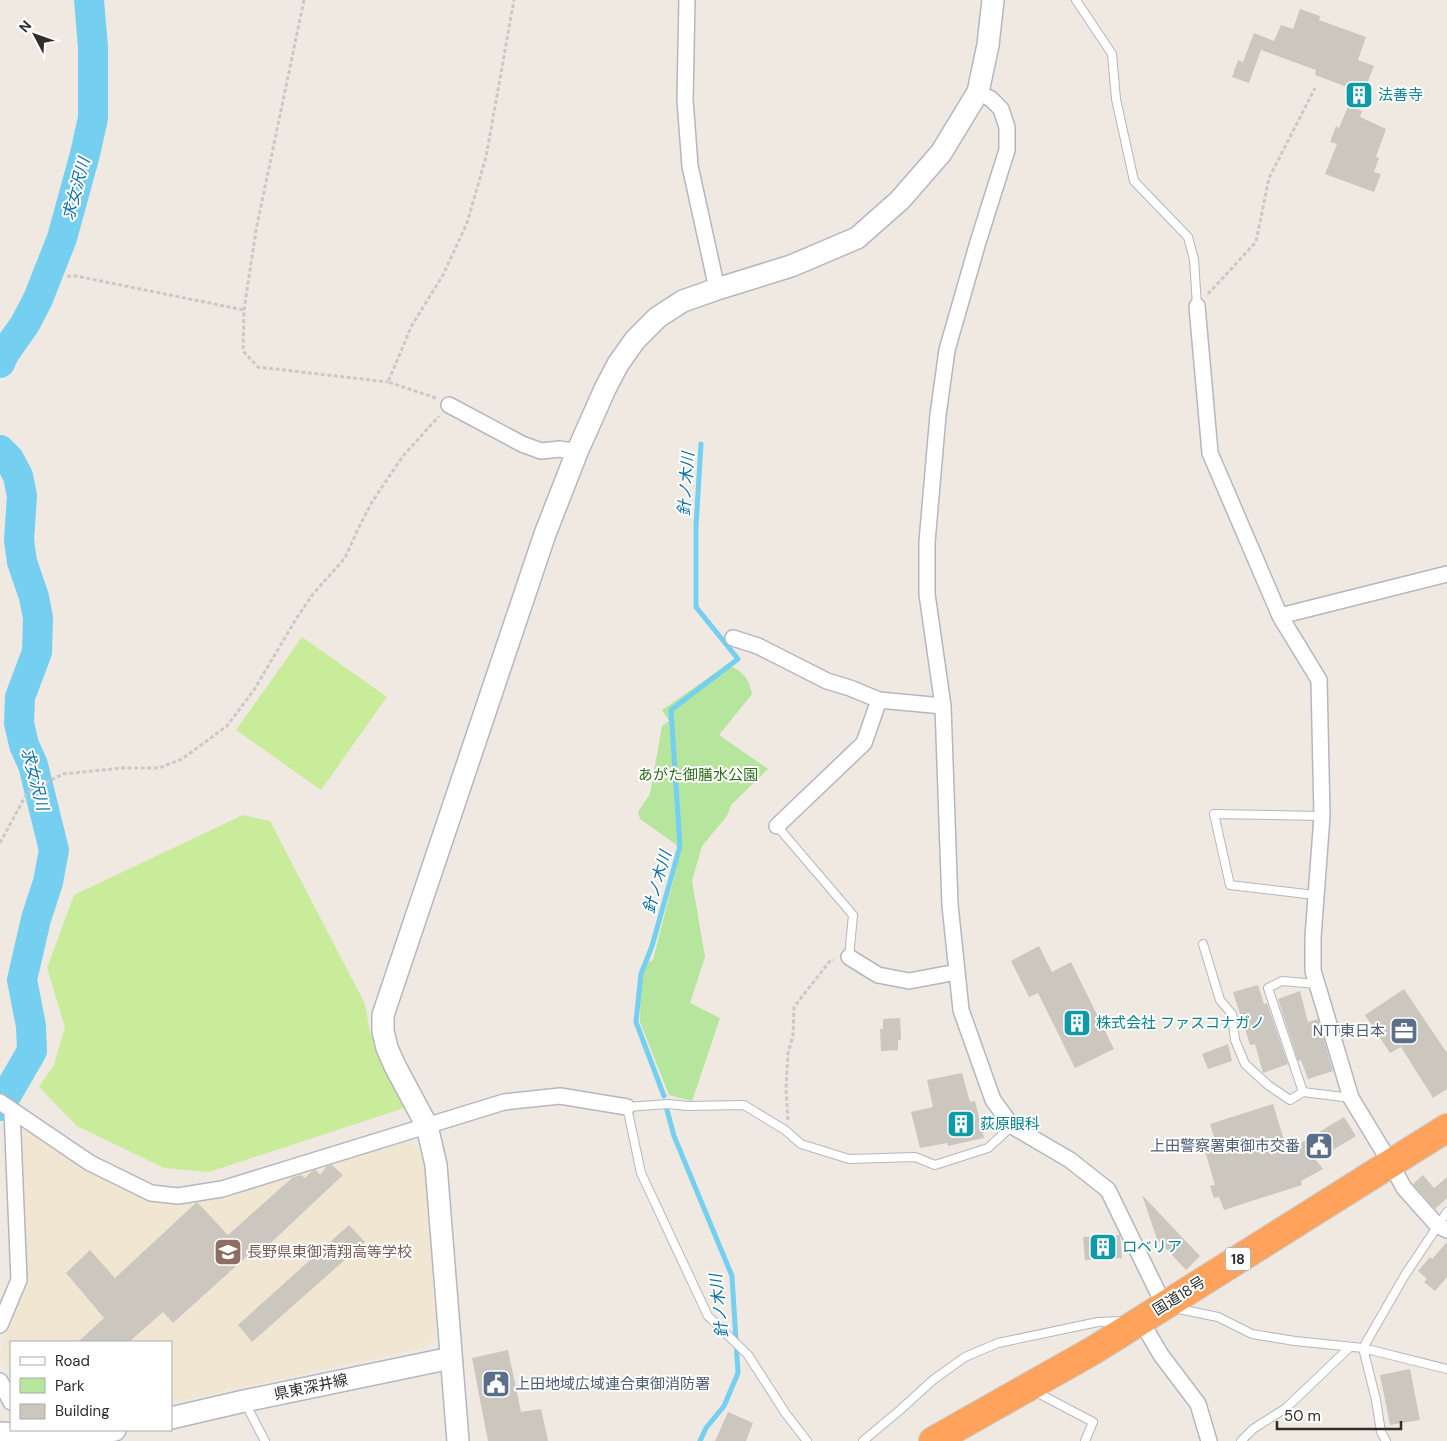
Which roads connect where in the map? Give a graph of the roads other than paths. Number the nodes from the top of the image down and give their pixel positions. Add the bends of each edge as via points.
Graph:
1 (687, 0) edge
2 (993, 0) edge
3 (1076, 0) edge
4 (978, 92) junction
5 (716, 289) junction
6 (1197, 306) joint
7 (449, 405) road end
8 (577, 452) junction
9 (1447, 574) edge
10 (1280, 616) junction
11 (732, 638) dead end
12 (879, 700) junction
13 (943, 706) junction
14 (1322, 816) junction
15 (777, 826) joint
16 (1315, 896) junction
17 (1203, 944) dead end
18 (849, 957) joint
19 (957, 972) junction
20 (1317, 984) junction
21 (1303, 1092) junction
22 (1351, 1098) junction
23 (7, 1107) edge
24 (627, 1107) junction
25 (427, 1126) junction
26 (1012, 1126) junction
27 (1447, 1128) edge
28 (1391, 1164) junction
29 (1447, 1212) edge
30 (1442, 1228) edge
31 (1164, 1306) junction
32 (1141, 1320) junction
33 (0, 1325) edge
34 (1350, 1347) junction
35 (1363, 1348) junction
36 (451, 1358) junction
37 (1447, 1369) edge
38 (0, 1381) edge
39 (1028, 1387) junction
40 (10, 1400) edge
41 (244, 1401) junction
42 (172, 1418) edge
43 (109, 1431) edge
44 (0, 1433) edge
45 (43, 1436) edge
46 (265, 1441) edge
47 (458, 1441) edge
48 (808, 1441) edge
49 (863, 1441) edge
50 (933, 1441) edge
51 (1085, 1441) edge
52 (1209, 1441) edge
53 (1241, 1441) edge
54 (1386, 1441) edge

1 - 5 street via 685,100 690,166
2 - 4 street
3 - 6 lane via 1112,54 1116,99 1134,181 1188,237 1194,259
4 - 5 street via 941,153 900,200 857,238 792,266
4 - 13 street via 1001,110 1007,127 1007,150 948,350 938,415 927,542 927,594
5 - 8 street via 683,301 658,317 635,340 605,389
6 - 10 street via 1210,453
7 - 8 street via 541,451 560,449
8 - 25 street via 512,627 383,1016 387,1048
9 - 10 street
10 - 14 street via 1319,680
11 - 12 street via 758,646 827,681
12 - 13 street
12 - 15 street via 864,743
13 - 19 street via 950,905
14 - 16 street
14 - 16 lane via 1214,814 1230,885
15 - 18 lane via 853,915
16 - 20 street via 1313,971
17 - 21 lane via 1220,1000 1232,1014 1236,1040 1245,1064 1290,1100
18 - 19 street via 878,975 909,981
19 - 26 street via 961,1010 993,1100
20 - 21 lane via 1282,981 1268,988
20 - 22 street
21 - 22 lane
22 - 28 street
23 - 25 street via 90,1163 150,1193 178,1196 222,1189
23 - 33 street via 19,1280
24 - 25 street via 560,1096 504,1102
24 - 26 lane via 744,1105 800,1144 849,1159 915,1157 936,1165 988,1148
24 - 48 lane via 641,1173 708,1316 748,1355 786,1414
25 - 36 street via 436,1165
26 - 31 street via 1070,1160 1108,1190
27 - 28 highway, 国道18号 / 18
28 - 30 street via 1404,1188
28 - 31 highway, 国道18号 / 18
29 - 30 lane
30 - 35 lane via 1406,1275
31 - 32 highway, 国道18号 / 18
31 - 34 lane via 1218,1317 1252,1334
32 - 39 highway, 国道18号 / 18
32 - 49 lane via 1098,1322 990,1346 965,1358 933,1380
32 - 52 street via 1161,1355 1198,1404
34 - 35 lane
34 - 53 lane via 1286,1408 1253,1429
35 - 37 lane
35 - 54 lane via 1381,1432
36 - 41 street, 県東深井線
36 - 47 street
38 - 40 street
39 - 50 highway, 国道18号 / 18
39 - 51 lane via 1092,1422
41 - 42 street, 県東深井線
41 - 46 lane
43 - 45 street
44 - 45 street

